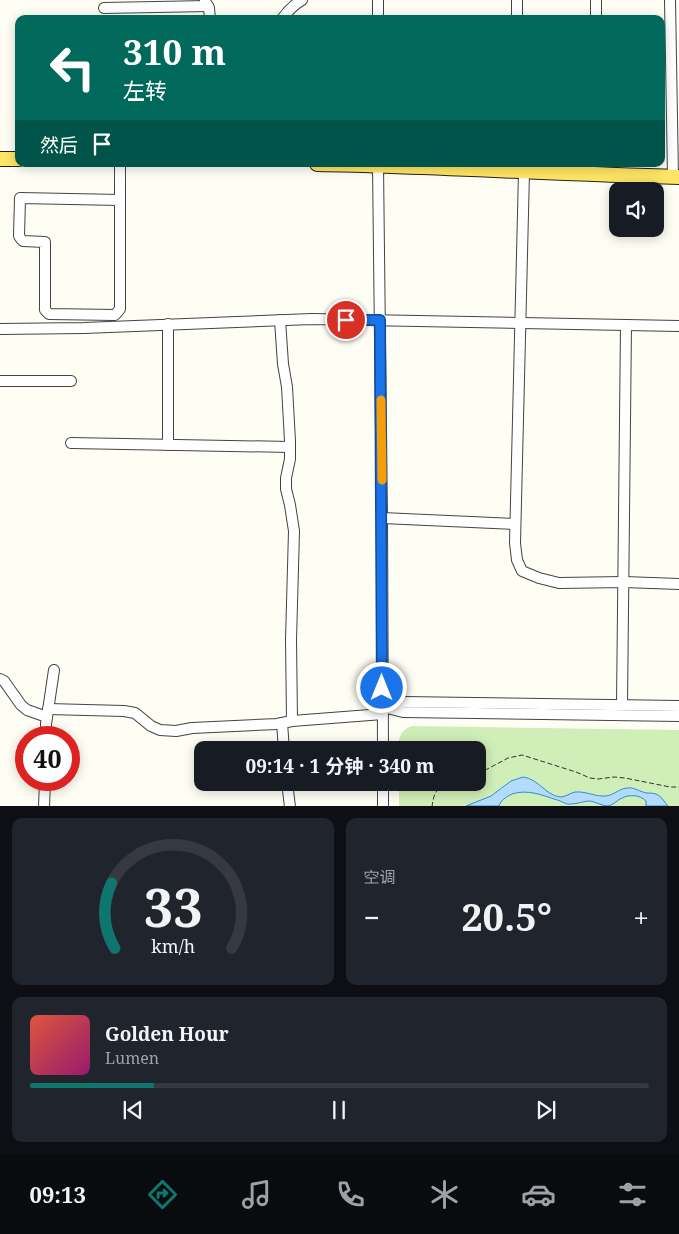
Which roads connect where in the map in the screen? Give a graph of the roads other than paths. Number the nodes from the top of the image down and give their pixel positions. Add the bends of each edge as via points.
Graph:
1 (302, 0) edge
2 (378, 0) edge
3 (517, 0) edge
4 (596, 0) edge
5 (670, 0) edge
6 (206, 3) edge
7 (104, 8) dead end
8 (285, 15) edge
9 (378, 15) edge
10 (517, 15) edge
11 (596, 15) edge
12 (0, 159) edge
13 (15, 159) edge
14 (120, 167) edge
15 (378, 167) edge
16 (463, 167) edge
17 (520, 169) edge
18 (594, 169) edge
19 (676, 177) edge
20 (120, 200) junction
21 (280, 320) junction
22 (380, 320) junction
23 (520, 323) junction
24 (168, 324) junction
25 (626, 325) junction
26 (679, 326) edge
27 (0, 329) edge
28 (0, 381) edge
29 (71, 381) dead end
30 (71, 443) dead end
31 (168, 445) junction
32 (290, 447) junction
33 (382, 518) junction
34 (516, 524) junction
35 (624, 582) junction
36 (679, 584) edge
37 (54, 670) dead end
38 (0, 679) edge
39 (622, 705) junction
40 (679, 706) edge
41 (382, 710) junction
42 (48, 713) junction
43 (679, 716) edge
44 (287, 722) junction
45 (47, 726) edge
46 (285, 741) edge
47 (383, 741) edge
48 (45, 791) edge
49 (288, 791) edge
50 (383, 791) edge
51 (44, 806) edge
52 (290, 806) edge
53 (383, 806) edge

1 - 8 street
2 - 9 street
3 - 10 street
4 - 11 street
5 - 19 street
6 - 7 street
12 - 13 main road
14 - 20 street
15 - 22 street
16 - 17 main road
17 - 18 main road
17 - 23 street
18 - 19 main road
20 - 20 street via 120,309 115,315 49,314 45,310 46,242 20,239 20,198
21 - 22 street
21 - 24 street
21 - 32 street
22 - 23 street
22 - 33 street
23 - 25 street
23 - 34 street
24 - 27 street
24 - 31 street
25 - 26 street
25 - 35 street
28 - 29 street
30 - 31 street
31 - 32 street
32 - 44 street via 286,489 294,531
33 - 34 street
33 - 41 street
34 - 35 street via 517,560 522,570 559,583
35 - 36 street
35 - 39 street
37 - 42 street
38 - 42 street via 27,710
39 - 40 street
39 - 41 street via 403,702
41 - 43 street
41 - 44 street
41 - 47 street
42 - 44 street via 135,712 151,726 176,731
42 - 45 street
44 - 46 street
48 - 51 street
49 - 52 street
50 - 53 street

